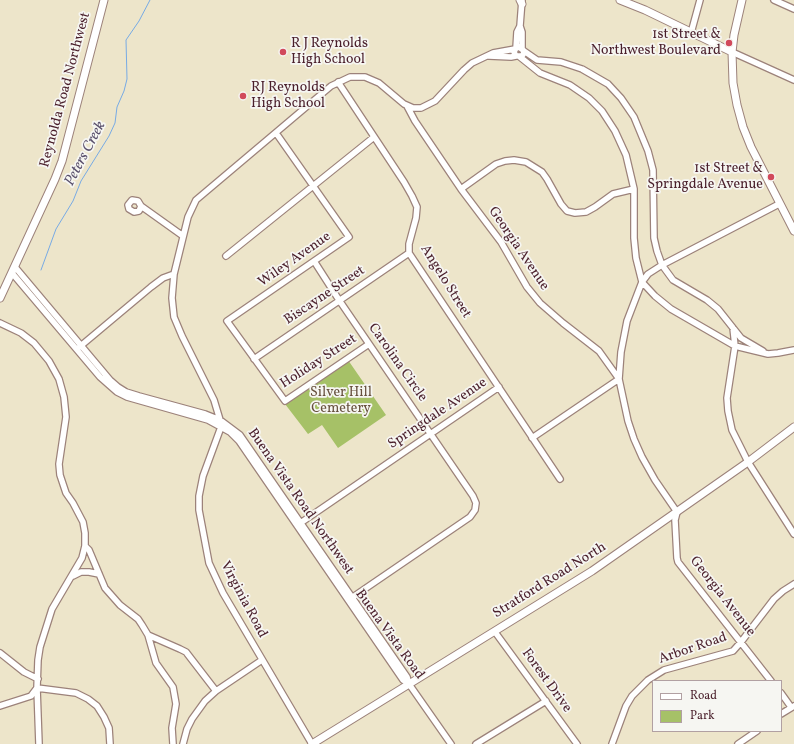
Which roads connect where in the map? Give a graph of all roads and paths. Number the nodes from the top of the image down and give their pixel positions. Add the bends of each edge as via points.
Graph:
1 (104, 0) edge
2 (623, 0) edge
3 (700, 0) edge
4 (742, 0) edge
5 (774, 0) edge
6 (521, 1) edge
7 (794, 9) edge
8 (691, 33) junction
9 (519, 49) junction
10 (732, 52) junction
11 (489, 56) junction
12 (518, 56) junction
13 (545, 61) junction
14 (540, 73) junction
15 (794, 80) edge
16 (338, 82) junction
17 (407, 106) junction
18 (276, 133) junction
19 (374, 137) junction
20 (313, 186) junction
21 (461, 189) junction
22 (634, 189) junction
23 (779, 204) junction
24 (141, 206) dead end
25 (794, 231) edge
26 (183, 236) junction
27 (409, 253) junction
28 (226, 256) dead end
29 (314, 261) junction
30 (662, 265) junction
31 (13, 270) junction
32 (174, 274) junction
33 (642, 282) junction
34 (0, 298) edge
35 (339, 300) junction
36 (0, 323) edge
37 (732, 326) junction
38 (368, 344) junction
39 (735, 346) junction
40 (79, 348) junction
41 (794, 350) edge
42 (768, 354) junction
43 (254, 358) junction
44 (620, 379) junction
45 (499, 387) junction
46 (220, 420) junction
47 (221, 427) junction
48 (794, 427) edge
49 (430, 433) junction
50 (532, 438) junction
51 (748, 462) junction
52 (560, 479) dead end
53 (677, 512) junction
54 (299, 524) junction
55 (794, 534) edge
56 (85, 546) junction
57 (99, 574) junction
58 (72, 576) junction
59 (794, 584) edge
60 (351, 599) junction
61 (495, 632) junction
62 (148, 635) junction
63 (742, 642) junction
64 (0, 653) edge
65 (262, 660) junction
66 (38, 679) junction
67 (770, 680) edge
68 (409, 684) junction
69 (38, 688) junction
70 (216, 691) junction
71 (782, 695) edge
72 (546, 700) junction
73 (0, 706) edge
74 (793, 706) edge
75 (782, 713) edge
76 (756, 732) edge
77 (39, 744) edge
78 (110, 744) edge
79 (173, 744) edge
80 (183, 744) edge
81 (312, 744) edge
82 (451, 744) edge
83 (476, 744) edge
84 (577, 744) edge
85 (612, 744) edge
86 (738, 744) edge

1 - 31 main road, Reynolda Road Northwest via 62,161
2 - 8 main road
3 - 8 street
4 - 10 main road
5 - 7 street
6 - 9 street via 520,26 517,32
8 - 10 main road
9 - 11 street via 493,53
9 - 12 street via 514,52
9 - 12 street via 524,54
9 - 13 street via 537,60
10 - 15 street
10 - 23 main road via 734,90 746,137
11 - 12 street
11 - 17 street via 468,66 432,104 421,108
12 - 14 street
13 - 14 street via 538,68
13 - 30 street via 577,67 602,80 621,98 634,116 653,170 654,238
14 - 22 street via 581,92 602,111 620,141
16 - 17 street, Virginia Road via 353,76 368,78 379,83
16 - 18 street, Virginia Road
16 - 19 street, Angelo Street
17 - 21 street, Georgia Avenue
18 - 20 street, Wiley Avenue
18 - 26 street, Virginia Road via 196,200
19 - 20 street
19 - 27 street, Angelo Street via 404,182 417,207
20 - 28 street
20 - 29 street, Wiley Avenue via 349,237
21 - 22 street via 496,164 514,160 526,162 542,172 560,204 567,211 575,213 595,208 613,194
21 - 44 street, Georgia Avenue via 501,242 527,287 540,303 599,351
22 - 33 street via 634,238
23 - 25 main road
23 - 30 street
24 - 26 street
26 - 32 street, Virginia Road
27 - 35 street, Biscayne Street
27 - 45 street, Angelo Street
29 - 35 street, Carolina Circle
29 - 43 street, Wiley Avenue via 227,321
30 - 33 street via 648,274
30 - 37 street via 673,280 707,300
31 - 34 main road, Reynolda Road Northwest
31 - 40 street, Buena Vista Road Northwest
32 - 40 street via 151,287
32 - 46 street, Virginia Road via 172,308 177,326 214,400
33 - 39 street via 671,309
33 - 44 street via 627,321 621,352
35 - 38 street, Carolina Circle
35 - 43 street, Biscayne Street
36 - 56 street via 21,333 34,343 49,361 59,379 66,417 59,464 60,475 66,493 83,522
37 - 39 street
37 - 42 street via 741,338
38 - 43 street, Holiday Street via 285,401
38 - 49 street, Carolina Circle
39 - 42 street
39 - 51 street via 728,386 728,411 732,430
40 - 46 street, Buena Vista Road Northwest via 110,380 126,392
40 - 47 street, Buena Vista Road Northwest via 104,381 117,392 208,420
41 - 42 street
44 - 50 street
44 - 53 street, Georgia Avenue via 634,439 655,480
45 - 49 street, Springdale Avenue
45 - 50 street, Springdale Avenue
46 - 47 street, Virginia Road
46 - 54 street, Buena Vista Road Northwest via 244,440
47 - 54 street, Buena Vista Road via 239,441
47 - 65 street, Virginia Road via 203,476 199,496 206,552 216,579
48 - 51 main road, Stratford Road North
49 - 54 street, Springdale Avenue
49 - 60 street, Carolina Circle via 473,496 475,510 456,527
50 - 52 street, Springdale Avenue
51 - 53 main road, Stratford Road North
51 - 55 street
53 - 61 main road, Stratford Road North via 593,571
53 - 63 street, Georgia Avenue via 675,520 678,562
54 - 60 street, Buena Vista Road
56 - 57 street via 90,550
56 - 58 street via 82,558
57 - 58 street via 81,572
57 - 62 street via 112,597 138,619
58 - 66 street via 52,609 44,630 38,660
59 - 63 street, Arbor Road via 774,599
60 - 68 street, Buena Vista Road via 403,680
61 - 68 main road, Stratford Road North
61 - 72 street, Forest Drive
62 - 70 street via 186,652
62 - 79 street via 156,663 173,687 176,697 172,728
63 - 67 street, Georgia Avenue
63 - 85 street, Arbor Road via 729,652 654,675 629,701
64 - 66 street via 24,672
65 - 70 street
65 - 81 street, Virginia Road
66 - 69 street
68 - 81 main road, Stratford Road North
68 - 82 street, Buena Vista Road
69 - 73 street via 31,696
69 - 77 street
69 - 78 street via 76,693 88,699 97,706 104,717
70 - 80 street via 198,709 187,728
71 - 74 street
72 - 83 street
72 - 84 street, Forest Drive
74 - 75 street
76 - 86 street

